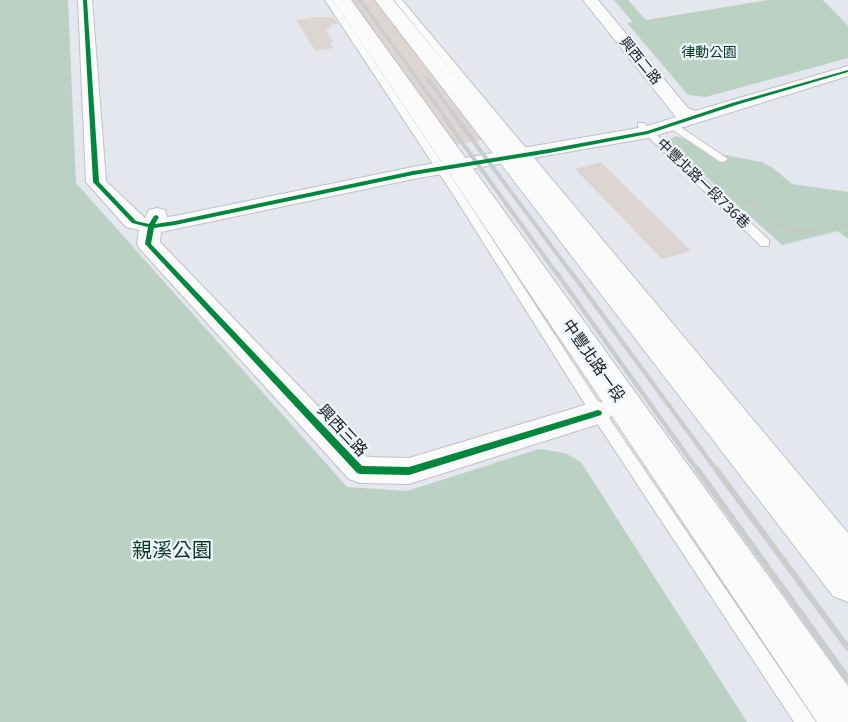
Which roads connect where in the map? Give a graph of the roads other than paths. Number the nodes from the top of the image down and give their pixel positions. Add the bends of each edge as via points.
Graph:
1 (85, 0) edge
2 (96, 0) edge
3 (328, 0) edge
4 (342, 0) edge
5 (384, 0) edge
6 (398, 0) edge
7 (590, 0) edge
8 (601, 0) edge
9 (848, 63) edge
10 (848, 71) edge
11 (684, 115) junction
12 (644, 128) junction
13 (514, 153) junction
14 (723, 159) dead end
15 (445, 163) junction
16 (154, 221) junction
17 (765, 243) dead end
18 (598, 413) junction
19 (848, 546) edge
20 (848, 582) edge
21 (806, 722) edge
22 (846, 722) edge

1 - 16 street via 96,182 134,222
2 - 16 street via 113,177
3 - 15 lane, 中豐北路一段
4 - 15 main road, 中豐北路一段
5 - 13 main road
6 - 13 lane
7 - 11 street, 興西二路
8 - 11 street
9 - 11 street
10 - 11 street
11 - 12 street
11 - 14 lane
12 - 13 street
12 - 17 lane, 中豐北路一段736巷
13 - 15 street
13 - 19 lane
13 - 20 main road
15 - 16 street
15 - 18 lane, 中豐北路一段
15 - 22 main road, 中豐北路一段
16 - 18 street, 興西三路 via 148,244 360,470 409,471
18 - 21 lane, 中豐北路一段

